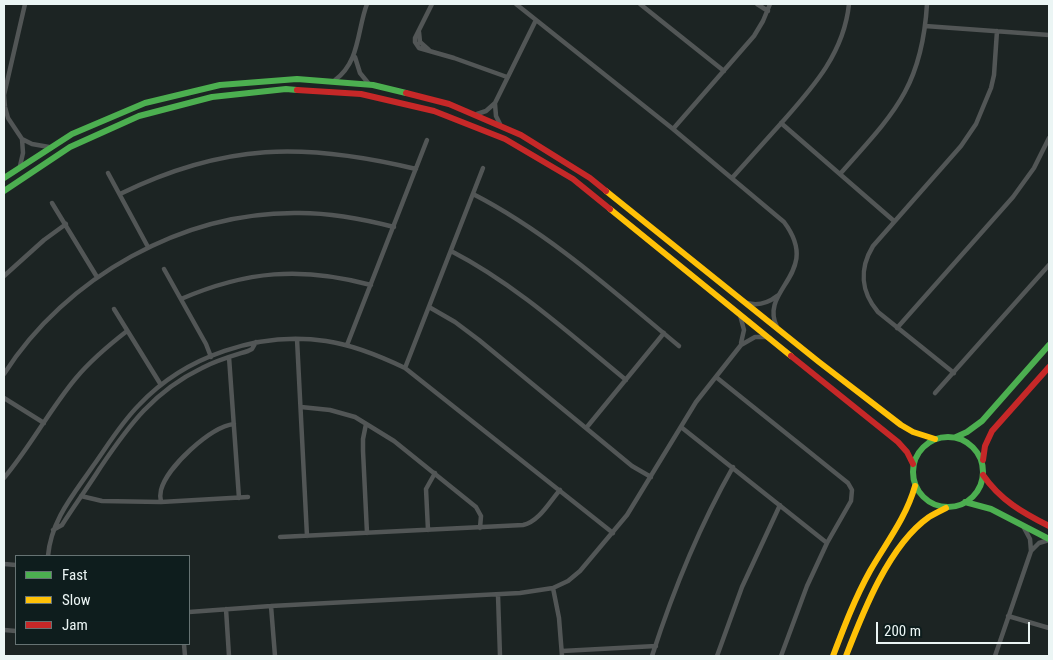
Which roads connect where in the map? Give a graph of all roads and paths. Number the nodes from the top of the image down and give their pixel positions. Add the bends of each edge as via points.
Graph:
1 (25, 4) edge
2 (367, 4) edge
3 (432, 4) edge
4 (516, 4) edge
5 (640, 4) edge
6 (757, 4) edge
7 (770, 4) edge
8 (849, 4) edge
9 (927, 4) edge
10 (768, 11) junction
11 (536, 20) junction
12 (926, 26) junction
13 (997, 31) junction
14 (1049, 34) edge
15 (354, 55) junction
16 (724, 70) junction
17 (507, 77) junction
18 (335, 80) junction
19 (369, 84) junction
20 (385, 86) junction
21 (357, 93) junction
22 (496, 102) junction
23 (477, 114) junction
24 (781, 123) junction
25 (500, 124) junction
26 (673, 129) junction
27 (1049, 138) edge
28 (22, 139) junction
29 (427, 140) dead end
30 (49, 148) junction
31 (20, 166) junction
32 (483, 168) dead end
33 (416, 169) junction
34 (108, 173) dead end
35 (840, 174) junction
36 (4, 178) edge
37 (732, 178) junction
38 (4, 192) edge
39 (120, 194) junction
40 (473, 194) junction
41 (52, 203) dead end
42 (894, 221) junction
43 (66, 224) junction
44 (394, 227) junction
45 (148, 247) junction
46 (451, 251) junction
47 (1049, 265) edge
48 (164, 269) dead end
49 (4, 276) edge
50 (97, 277) junction
51 (371, 286) junction
52 (778, 295) junction
53 (181, 299) junction
54 (745, 302) junction
55 (428, 307) junction
56 (114, 309) dead end
57 (738, 311) junction
58 (897, 328) junction
59 (778, 329) junction
60 (127, 331) junction
61 (664, 333) junction
62 (771, 338) junction
63 (297, 339) junction
64 (256, 342) junction
65 (740, 345) junction
66 (1049, 345) edge
67 (347, 346) junction
68 (679, 346) dead end
69 (211, 357) junction
70 (229, 357) junction
71 (1049, 367) edge
72 (405, 368) junction
73 (954, 373) junction
74 (4, 374) edge
75 (716, 377) junction
76 (626, 380) junction
77 (161, 385) junction
78 (936, 393) dead end
79 (4, 398) edge
80 (301, 407) junction
81 (44, 423) junction
82 (234, 424) junction
83 (366, 424) junction
84 (587, 427) junction
85 (681, 427) junction
86 (956, 437) junction
87 (935, 439) junction
88 (913, 464) junction
89 (982, 464) junction
90 (733, 467) junction
91 (435, 473) junction
92 (983, 475) junction
93 (651, 477) junction
94 (4, 478) edge
95 (915, 486) junction
96 (560, 490) junction
97 (81, 496) junction
98 (248, 497) dead end
99 (239, 498) junction
100 (161, 502) junction
101 (965, 502) junction
102 (780, 505) junction
103 (950, 507) junction
104 (1022, 525) junction
105 (1049, 526) edge
106 (480, 528) junction
107 (53, 530) junction
108 (428, 530) junction
109 (366, 533) junction
110 (613, 533) junction
111 (306, 536) junction
112 (280, 537) dead end
113 (1049, 539) edge
114 (827, 543) junction
115 (1030, 551) junction
116 (48, 555) edge
117 (553, 588) junction
118 (498, 595) junction
119 (271, 606) junction
120 (226, 609) junction
121 (190, 612) edge
122 (1008, 616) junction
123 (1049, 628) edge
124 (656, 646) junction
125 (562, 654) edge
126 (230, 656) edge
127 (275, 656) edge
128 (500, 656) edge
129 (652, 656) edge
130 (717, 656) edge
131 (781, 656) edge
132 (833, 656) edge
133 (846, 656) edge
134 (995, 656) edge

1 - 28 street via 4,95 6,112
2 - 15 street
3 - 17 street via 420,28 420,42 424,47
4 - 11 street
5 - 16 street
6 - 10 street
7 - 10 street
8 - 24 street via 841,39 828,66
9 - 12 street
10 - 16 street via 758,31
11 - 17 street
11 - 26 street
12 - 13 street
12 - 35 street via 917,65 904,95 886,122
13 - 14 street
13 - 42 street via 994,75 976,124 961,146
15 - 18 street via 347,69
15 - 19 street via 360,73
16 - 26 street
17 - 22 street
18 - 19 street
18 - 30 street via 258,80 186,91 119,113
19 - 20 street
20 - 21 street via 380,89 360,86
20 - 23 street
21 - 38 street via 259,90 174,105 82,141 45,162
21 - 57 street via 399,100 444,113 484,128 535,154 585,188
22 - 23 street
22 - 25 street via 495,111
23 - 25 street
24 - 35 street
24 - 37 street
25 - 54 street via 546,148 583,173
26 - 37 street
27 - 58 street via 1034,168 1013,197
28 - 30 street
28 - 31 street
29 - 33 street
30 - 31 street
31 - 36 street
32 - 40 street
33 - 39 street via 338,153 278,150 192,165 148,180
33 - 44 street
34 - 39 street
35 - 42 street
37 - 52 street via 779,216 793,236 795,268
39 - 45 street
40 - 46 street
40 - 61 street via 511,214 547,239
41 - 43 street
42 - 58 street via 868,254 863,280 872,305
43 - 49 street
43 - 50 street
44 - 45 street via 356,218 280,213 206,226
44 - 51 street
45 - 50 street
46 - 55 street
46 - 76 street via 515,290
47 - 73 street
48 - 53 street
50 - 74 street via 58,309
51 - 53 street via 328,276 269,274 215,286
51 - 67 street
52 - 54 street via 766,303
52 - 59 street via 773,316
53 - 69 street
54 - 59 street
55 - 72 street
55 - 84 street via 479,340
56 - 60 street
57 - 62 street
57 - 65 street via 744,325
58 - 73 street
59 - 87 street via 907,429
60 - 77 street
60 - 81 street via 76,377
61 - 68 street
61 - 76 street
62 - 65 street via 755,337
62 - 88 street via 898,442
63 - 64 street
63 - 67 street
63 - 80 street
64 - 69 street
64 - 70 street via 252,350
65 - 75 street
66 - 86 street via 982,421
67 - 72 street
69 - 77 street
70 - 82 street
70 - 97 street via 180,379 147,406
71 - 89 street via 992,431
72 - 96 street
73 - 78 street
75 - 85 street
75 - 114 street via 850,484 851,501
76 - 84 street
77 - 107 street via 120,426
79 - 81 street
80 - 83 street via 342,413
80 - 111 street
81 - 94 street
82 - 99 street
82 - 100 street via 213,432 187,454 164,483
83 - 91 street
83 - 109 street via 362,451
84 - 93 street via 632,466
85 - 90 street
85 - 93 street
86 - 87 street
86 - 89 street via 973,447
87 - 88 street via 919,452
88 - 95 street
89 - 92 street
90 - 102 street
90 - 124 street via 695,541
91 - 106 street via 478,509
91 - 108 street via 426,489
92 - 101 street via 975,494
92 - 105 street via 1006,502
93 - 110 street
95 - 103 street via 929,502
95 - 132 street via 908,511 878,557
96 - 106 street via 528,524
96 - 110 street
97 - 100 street via 102,501
97 - 107 street via 62,525
98 - 99 street
99 - 100 street
101 - 103 street
101 - 104 street via 991,509
102 - 114 street
102 - 130 street via 745,580
103 - 133 street via 920,523 898,552 865,610
104 - 113 street
104 - 115 street via 1030,539
106 - 108 street
107 - 116 street
108 - 109 street
109 - 111 street
110 - 117 street via 580,571
111 - 112 street
113 - 115 street
114 - 131 street
115 - 122 street
117 - 118 street
117 - 125 street
118 - 119 street
118 - 128 street
119 - 120 street
119 - 127 street
120 - 121 street
120 - 126 street
122 - 123 street
122 - 134 street
124 - 125 street
124 - 129 street

